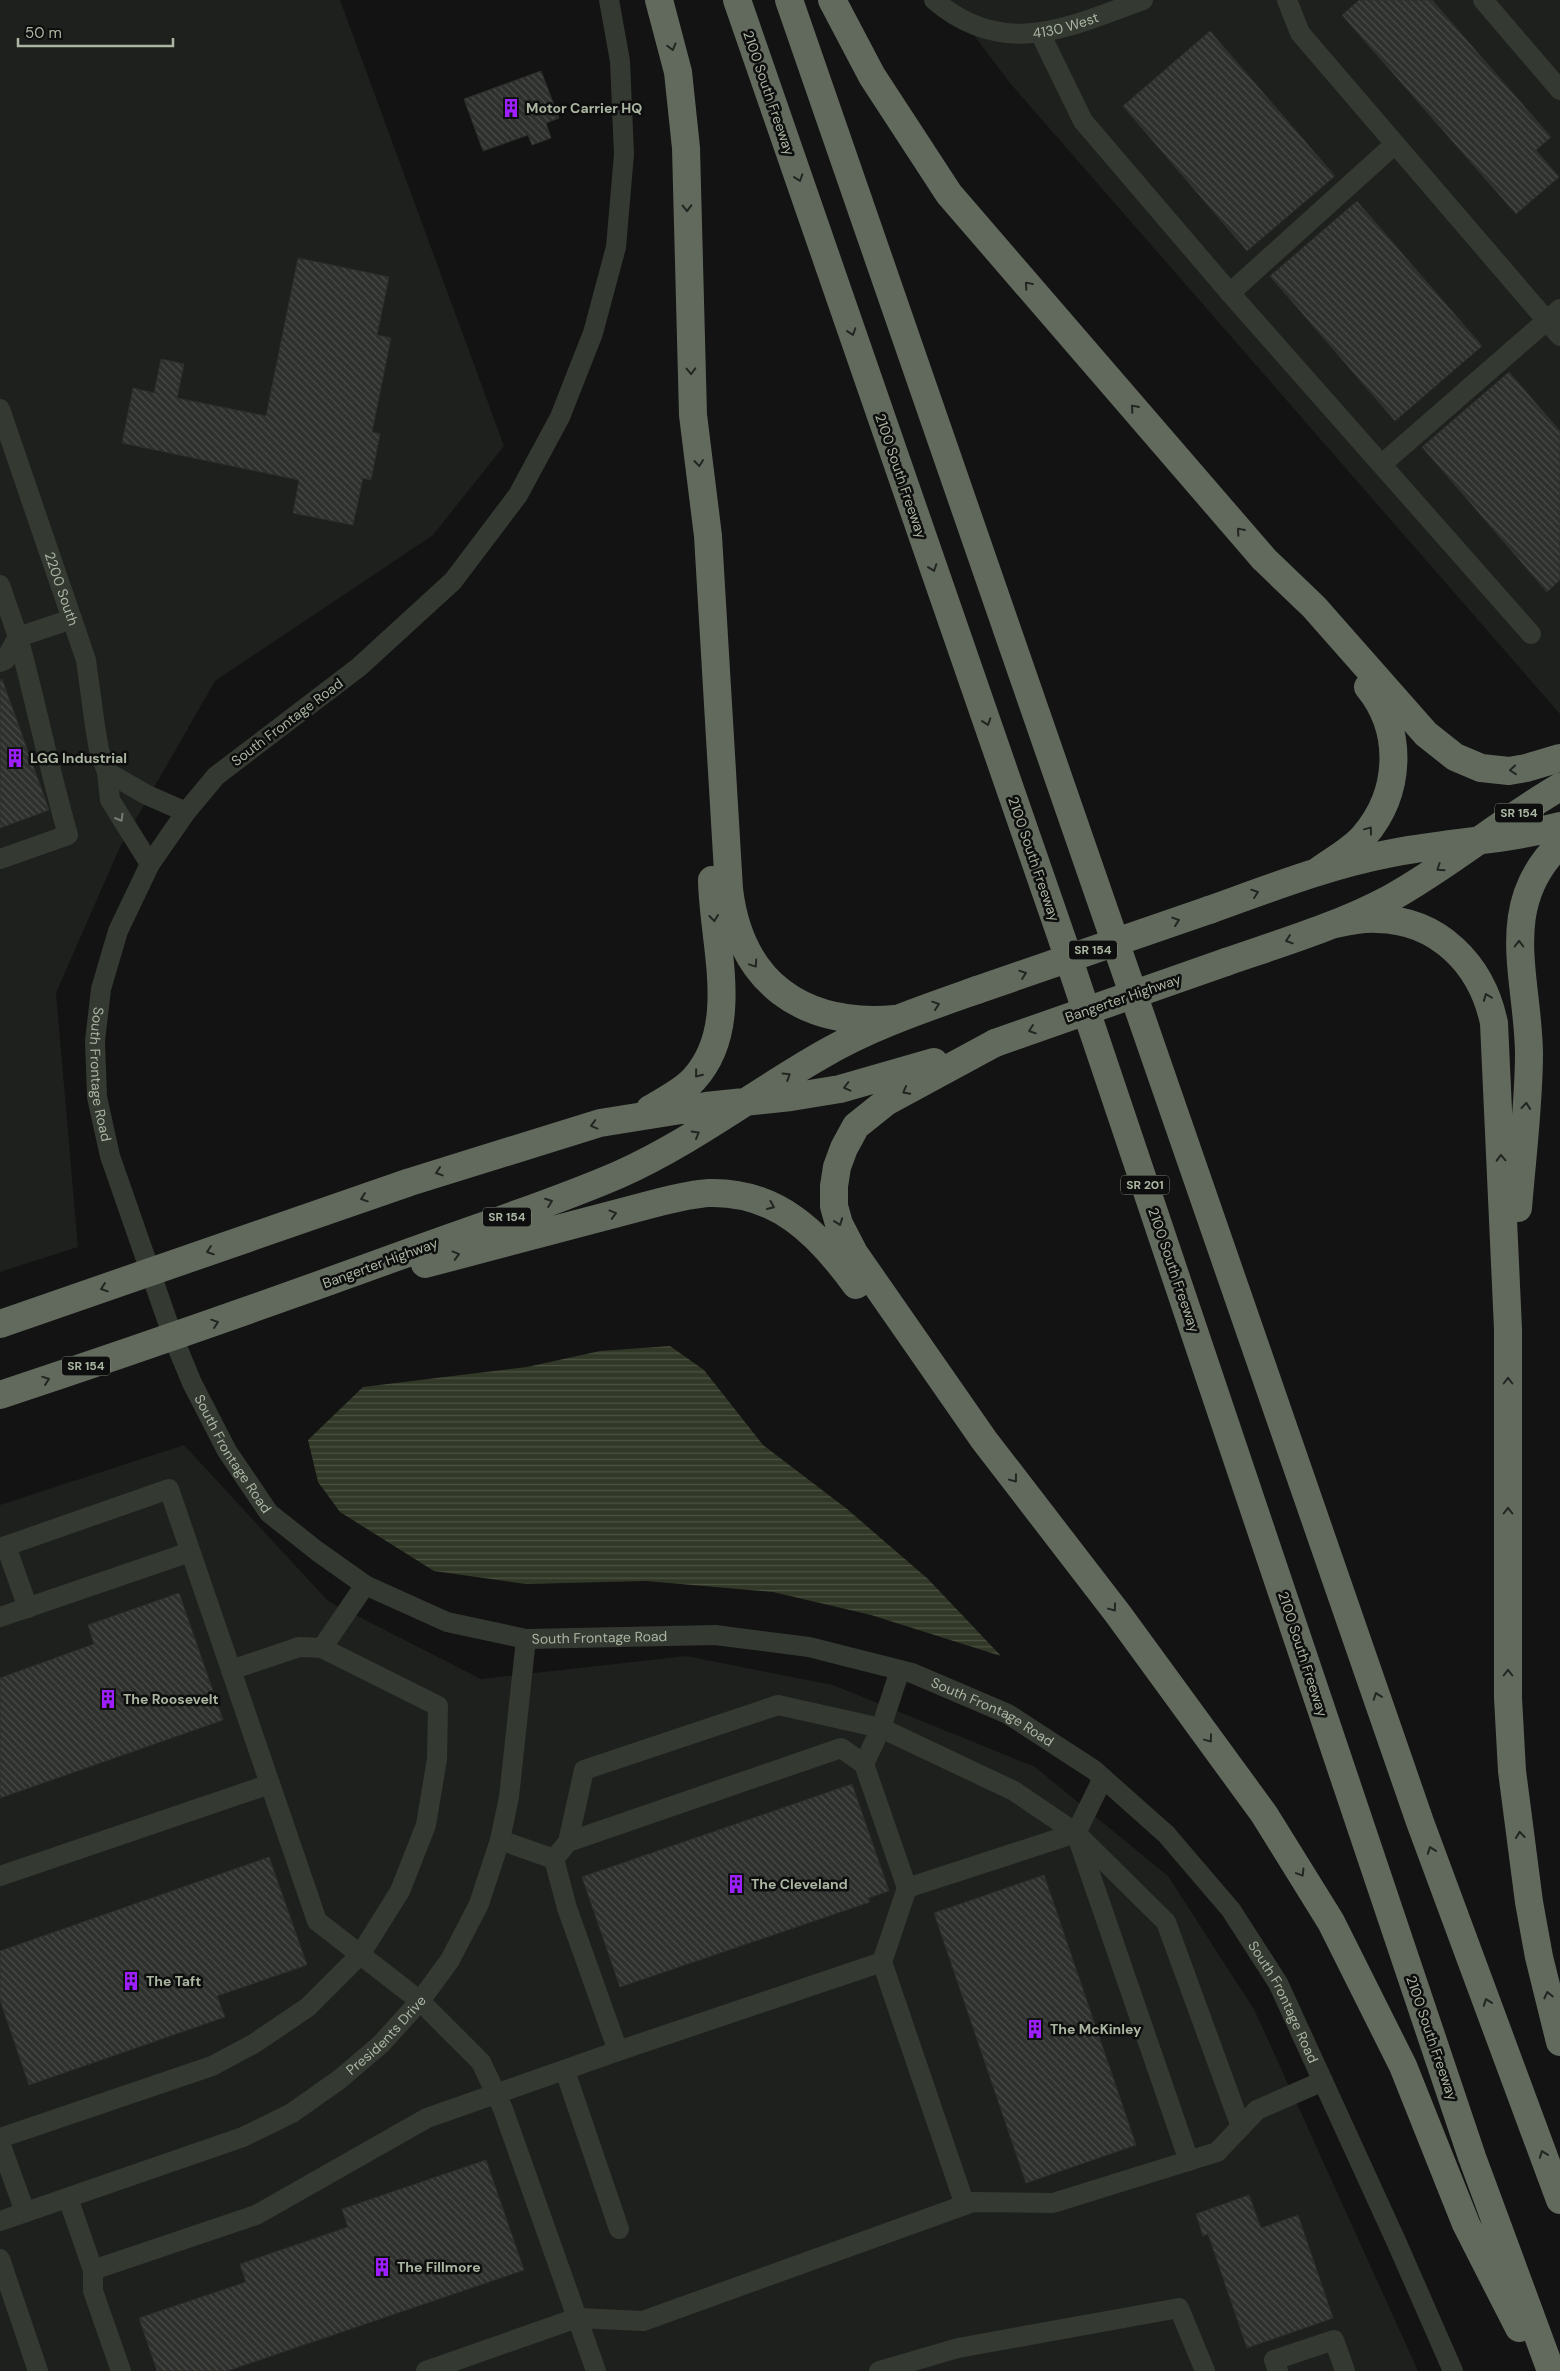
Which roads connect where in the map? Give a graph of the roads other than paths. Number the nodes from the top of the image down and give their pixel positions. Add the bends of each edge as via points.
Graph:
1 (609, 0) edge
2 (659, 0) edge
3 (737, 0) edge
4 (789, 0) edge
5 (832, 0) edge
6 (934, 0) edge
7 (1143, 0) edge
8 (1287, 0) edge
9 (1483, 0) edge
10 (1040, 34) junction
11 (1560, 90) edge
12 (1395, 144) junction
13 (1230, 293) junction
14 (1553, 314) edge
15 (1560, 336) edge
16 (0, 410) edge
17 (1382, 464) junction
18 (708, 536) junction
19 (1264, 559) junction
20 (0, 586) edge
21 (72, 619) junction
22 (9, 633) edge
23 (1531, 634) dead end
24 (0, 662) edge
25 (1560, 758) edge
26 (108, 772) junction
27 (1560, 787) edge
28 (186, 812) junction
29 (1560, 826) edge
30 (1480, 840) junction
31 (1560, 844) edge
32 (0, 860) edge
33 (150, 864) junction
34 (1318, 872) junction
35 (1335, 924) junction
36 (895, 1019) junction
37 (995, 1043) junction
38 (746, 1102) junction
39 (637, 1116) junction
40 (150, 1272) junction
41 (257, 1308) junction
42 (0, 1324) edge
43 (1508, 1329) junction
44 (173, 1337) junction
45 (0, 1395) edge
46 (984, 1440) junction
47 (3, 1547) edge
48 (190, 1552) junction
49 (366, 1585) junction
50 (28, 1608) junction
51 (0, 1618) edge
52 (526, 1639) junction
53 (322, 1648) junction
54 (231, 1670) junction
55 (900, 1670) junction
56 (881, 1728) junction
57 (864, 1764) junction
58 (1103, 1778) junction
59 (270, 1784) junction
60 (1076, 1833) junction
61 (500, 1840) junction
62 (568, 1842) junction
63 (554, 1859) junction
64 (0, 1876) edge
65 (907, 1888) junction
66 (360, 1955) junction
67 (882, 1962) junction
68 (420, 2001) junction
69 (1560, 2042) edge
70 (618, 2051) junction
71 (565, 2071) junction
72 (1323, 2081) junction
73 (497, 2096) junction
74 (1241, 2127) junction
75 (0, 2138) edge
76 (0, 2143) edge
77 (1189, 2161) junction
78 (68, 2198) junction
79 (1560, 2200) edge
80 (965, 2205) junction
81 (25, 2212) junction
82 (0, 2220) edge
83 (619, 2229) dead end
84 (0, 2259) edge
85 (93, 2270) junction
86 (577, 2318) junction
87 (38, 2371) edge
88 (121, 2371) edge
89 (426, 2371) edge
90 (596, 2371) edge
91 (879, 2371) edge
92 (1205, 2371) edge
93 (1278, 2371) edge
94 (1345, 2371) edge
95 (1453, 2371) edge
96 (1542, 2371) edge
97 (1551, 2371) edge

1 - 28 street, South Frontage Road via 620,60 624,154 616,247 593,333 560,418 518,495 452,581 359,667 216,776
2 -> 18 highway via 678,72 686,148 693,415
3 -> 97 highway, 2100 South Freeway / SR 201 via 1064,946 1460,2120
79 -> 4 highway via 1420,1822
19 -> 5 highway via 949,194 872,76
6 - 10 street, 4130 West via 956,18 986,31
7 - 10 street, 4130 West via 1067,28
8 - 12 street via 1300,33
9 - 11 street
10 - 13 street via 1083,121
12 - 13 street
12 - 14 street
13 - 17 street
14 - 15 street
14 - 17 street
16 - 21 street, 2200 South
17 - 23 street
18 -> 36 highway via 729,889 738,934 759,971 776,989 795,1002 841,1018 866,1021
18 -> 39 highway via 712,909 722,1003 721,1022 710,1054 693,1080
25 -> 19 highway via 1509,770 1480,768 1455,757 1426,734 1314,608
34 -> 19 highway via 1357,844 1378,817 1392,778 1395,754 1392,734 1376,697 1307,616
20 - 22 street
21 - 22 street
21 - 26 street, 2200 South via 89,671 96,733
22 - 24 street via 5,660
22 - 32 street via 32,685 50,771 68,835
26 - 28 street via 147,795
26 -> 33 street, 2200 South via 110,800
27 - 30 highway, Bangerter Highway / SR 154
28 - 33 street, South Frontage Road
29 - 30 highway, Bangerter Highway / SR 154
30 - 34 highway, Bangerter Highway / SR 154 via 1387,854
30 -> 35 highway, Bangerter Highway / SR 154 via 1417,883
43 -> 31 highway via 1529,1051 1520,924 1532,883
33 - 40 street, South Frontage Road via 118,931 101,989 95,1041 97,1097 110,1156
36 -> 34 highway, Bangerter Highway / SR 154, bridge
35 -> 37 highway, Bangerter Highway / SR 154, bridge
43 -> 35 highway via 1496,1036 1492,1011 1482,986 1470,965 1454,949 1415,926 1378,919
38 -> 36 highway, Bangerter Highway / SR 154 via 821,1054
37 -> 38 highway, Bangerter Highway / SR 154 via 840,1089
37 -> 46 highway via 869,1114 856,1126 844,1148 834,1186 834,1206 839,1224 854,1253
38 - 39 highway, Bangerter Highway / SR 154
41 -> 38 highway, Bangerter Highway / SR 154 via 610,1178 664,1152
39 -> 40 highway, Bangerter Highway / SR 154 via 600,1123 468,1163
40 -> 42 highway, Bangerter Highway / SR 154
40 - 44 street, South Frontage Road
44 -> 41 highway, Bangerter Highway / SR 154
41 -> 46 highway via 660,1202 692,1195 729,1194 776,1207 820,1239 945,1407
69 -> 43 highway via 1539,1957 1512,1771 1508,1698
45 -> 44 highway, Bangerter Highway / SR 154
44 - 49 street, South Frontage Road via 192,1384 228,1451 269,1513
46 -> 96 highway via 1118,1614 1264,1814 1326,1914 1403,2066 1466,2224
47 - 48 street via 169,1490
47 - 50 street
48 - 50 street
48 - 54 street
49 - 52 street, South Frontage Road via 447,1622
49 - 53 street
50 - 51 street
52 - 55 street, South Frontage Road via 715,1635 809,1647
52 - 61 street, Presidents Drive via 509,1797
53 - 54 street via 299,1647
53 - 66 street via 438,1706 438,1759 426,1825 400,1891
54 - 59 street
55 - 56 street
55 - 58 street, South Frontage Road via 1008,1714
56 - 57 street
56 - 60 street via 1014,1791
56 - 62 street via 778,1705 584,1770
57 - 62 street via 841,1748
57 - 65 street
58 - 60 street
58 - 72 street, South Frontage Road via 1166,1834 1231,1910 1278,1983
59 - 64 street
59 - 66 street via 317,1921
60 - 65 street
60 - 74 street via 1166,1922
60 - 77 street
61 - 63 street
61 - 68 street, Presidents Drive via 479,1904 450,1960
62 - 63 street
63 - 70 street via 567,1908
65 - 67 street
66 - 68 street
66 - 75 street via 308,2007 255,2043 212,2066
67 - 70 street
67 - 80 street
68 - 73 street via 480,2062
68 - 78 street, Presidents Drive via 381,2044 340,2079 292,2113 242,2137
70 - 71 street
71 - 73 street
71 - 83 street
72 - 74 street via 1257,2110
72 - 95 street, South Frontage Road
73 - 85 street via 426,2118 256,2216
73 - 86 street
74 - 77 street via 1217,2152
76 - 81 street
77 - 80 street via 1054,2203 973,2202
78 - 81 street, Presidents Drive
78 - 85 street
80 - 86 street via 643,2321
81 - 82 street, Presidents Drive
84 - 87 street
85 - 88 street via 93,2291
86 - 89 street
86 - 90 street
91 - 92 street via 958,2348 1179,2308
93 - 94 street via 1274,2360 1334,2340

